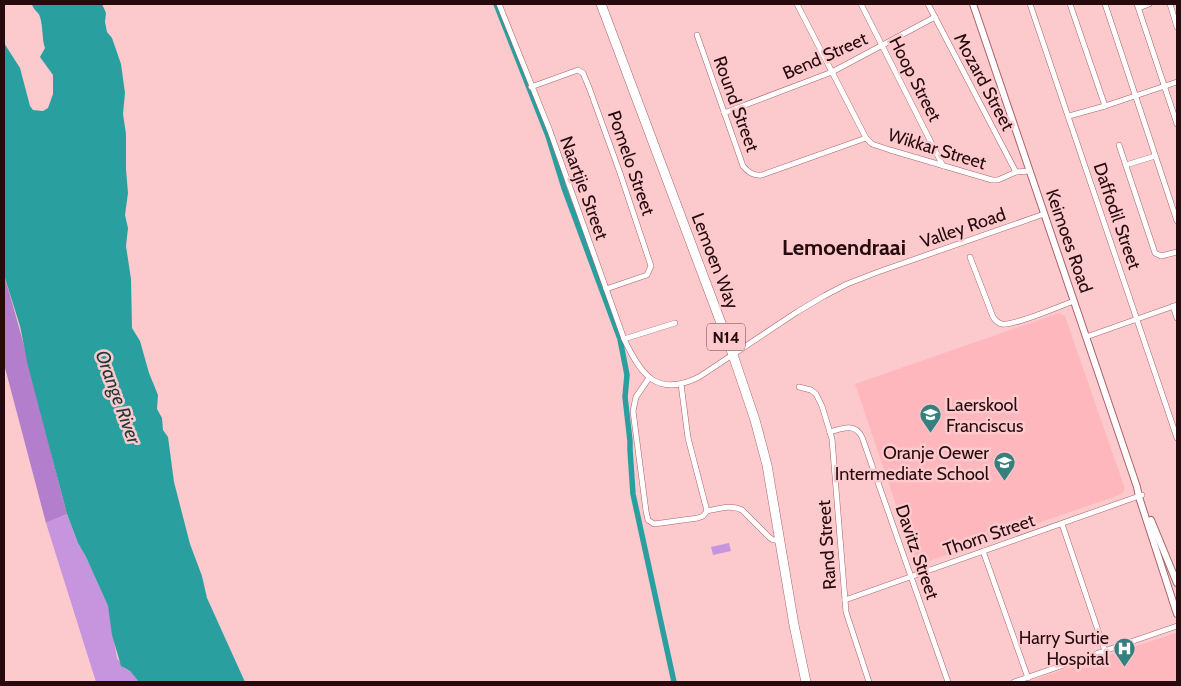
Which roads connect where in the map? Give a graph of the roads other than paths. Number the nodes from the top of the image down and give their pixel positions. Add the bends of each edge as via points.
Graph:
1 (499, 4) edge
2 (601, 4) edge
3 (797, 4) edge
4 (861, 4) edge
5 (928, 4) edge
6 (973, 4) edge
7 (1030, 4) edge
8 (1070, 4) edge
9 (1105, 4) edge
10 (1148, 4) edge
11 (1170, 4) edge
12 (1138, 6) edge
13 (934, 17) junction
14 (1177, 27) edge
15 (697, 35) dead end
16 (882, 45) junction
17 (832, 72) junction
18 (1177, 82) edge
19 (1164, 86) junction
20 (531, 87) junction
21 (1135, 96) junction
22 (1105, 106) junction
23 (724, 113) junction
24 (1069, 116) junction
25 (1177, 124) edge
26 (866, 138) junction
27 (1119, 145) dead end
28 (1155, 156) junction
29 (1126, 165) junction
30 (943, 166) junction
31 (1030, 171) junction
32 (1016, 172) junction
33 (1044, 214) junction
34 (1177, 221) edge
35 (1177, 252) edge
36 (970, 257) dead end
37 (606, 289) junction
38 (1074, 301) junction
39 (1175, 306) edge
40 (1138, 318) junction
41 (1177, 318) edge
42 (675, 323) dead end
43 (1086, 337) junction
44 (624, 339) junction
45 (734, 355) junction
46 (649, 378) junction
47 (681, 384) junction
48 (799, 387) dead end
49 (830, 432) junction
50 (1177, 438) edge
51 (1141, 496) junction
52 (707, 511) junction
53 (1062, 524) junction
54 (780, 540) junction
55 (983, 551) junction
56 (911, 577) junction
57 (1177, 578) edge
58 (1166, 580) junction
59 (844, 600) junction
60 (1177, 614) edge
61 (1177, 626) edge
62 (1105, 650) junction
63 (1028, 678) junction
64 (806, 682) edge
65 (869, 682) edge
66 (948, 682) edge
67 (1014, 682) edge

1 - 20 street, Naartjie Street
2 - 45 highway, Lemoen Way / N14
3 - 17 street
4 - 16 street, Hoop Street
5 - 13 street, Mozard Street
6 - 31 street, Keimoes Road
7 - 24 street, Daffodil Street
8 - 22 street
9 - 21 street
10 - 12 street
11 - 14 street
12 - 19 street
13 - 16 street, Bend Street
13 - 32 street, Mozard Street
15 - 23 street, Round Street
16 - 17 street, Bend Street
16 - 30 street, Hoop Street
17 - 23 street, Bend Street
17 - 26 street
18 - 19 street
19 - 21 street
19 - 25 street
20 - 37 street, Naartjie Street
20 - 37 street, Pomelo Street via 578,70 583,73 590,90 651,266 647,275
21 - 22 street
21 - 28 street
22 - 24 street
23 - 26 street, Round Street via 743,166 757,176
24 - 40 street, Daffodil Street
26 - 30 street, Wikkar Street via 879,147
27 - 29 street
28 - 29 street
28 - 34 street
29 - 35 street via 1155,253 1161,256
30 - 32 street, Wikkar Street via 992,180
31 - 32 street, Wikkar Street
31 - 33 street, Keimoes Road
33 - 38 street, Keimoes Road
33 - 45 street, Valley Road via 847,284
36 - 38 street via 993,317 1000,323 1016,322
37 - 44 street, Naartjie Street
38 - 43 street, Keimoes Road
39 - 40 street
39 - 41 street
40 - 43 street
40 - 50 street, Daffodil Street
42 - 44 street
43 - 51 street, Keimoes Road
44 - 46 street, Naartjie Street via 638,367
45 - 47 street, Valley Road
45 - 54 highway, Lemoen Way / N14 via 766,465
46 - 47 street
46 - 52 street via 636,397 633,411 648,520 659,524 698,518
47 - 52 street via 688,438
48 - 49 street, Rand Street via 816,394
49 - 56 street, Davitz Street via 848,427 860,432
49 - 59 street, Rand Street
51 - 53 street, Thorn Street
51 - 57 street, Keimoes Road
51 - 58 street, Keimoes Road
52 - 54 street via 737,507 769,537
53 - 55 street, Thorn Street
53 - 62 street
54 - 64 highway, Lemoen Way / N14
55 - 56 street, Thorn Street
55 - 63 street
56 - 59 street, Thorn Street
56 - 66 street, Davitz Street
57 - 58 street
58 - 60 street, Keimoes Road
59 - 65 street, Rand Street
61 - 62 street
62 - 63 street
63 - 67 street

